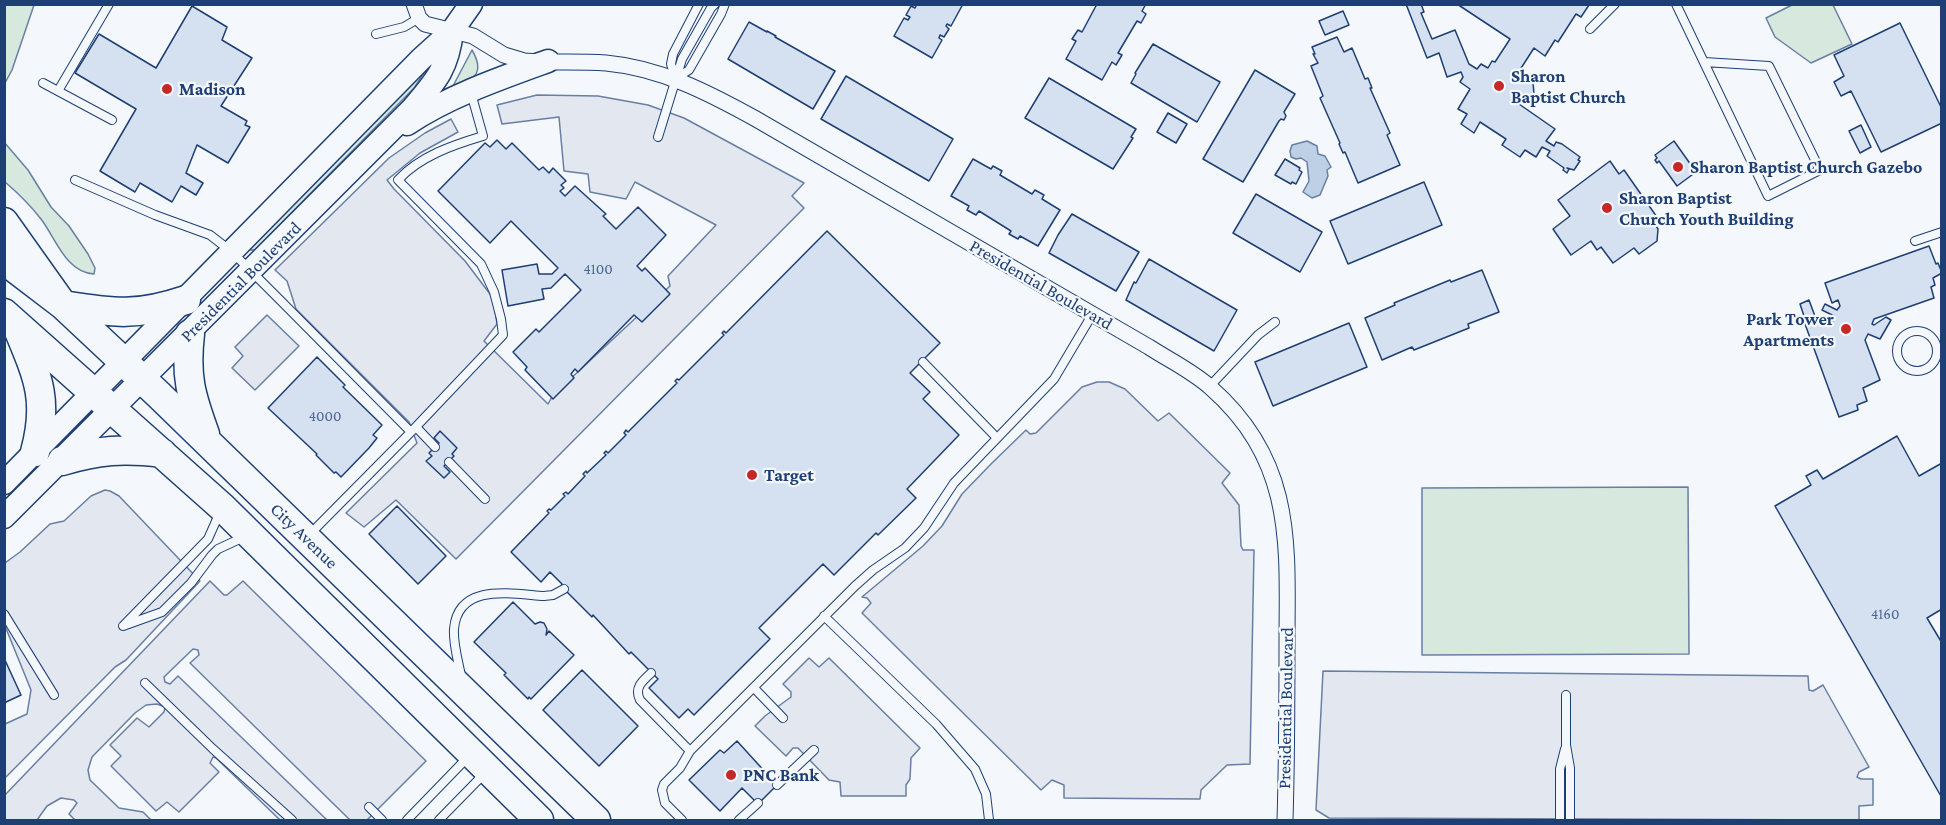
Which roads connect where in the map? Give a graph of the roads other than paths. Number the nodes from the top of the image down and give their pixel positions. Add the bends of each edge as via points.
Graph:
1 (109, 4) edge
2 (471, 4) edge
3 (699, 4) edge
4 (715, 4) edge
5 (725, 4) edge
6 (1615, 4) edge
7 (1676, 4) edge
8 (417, 11) edge
9 (1590, 29) dead end
10 (452, 31) junction
11 (376, 34) dead end
12 (548, 61) junction
13 (1704, 62) junction
14 (675, 79) junction
15 (43, 83) dead end
16 (58, 91) junction
17 (471, 92) junction
18 (112, 120) dead end
19 (658, 137) dead end
20 (376, 145) junction
21 (75, 180) dead end
22 (4, 222) edge
23 (1941, 232) edge
24 (1915, 241) dead end
25 (232, 252) junction
26 (4, 260) edge
27 (251, 271) junction
28 (186, 300) junction
29 (63, 305) junction
30 (1092, 315) junction
31 (10, 317) edge
32 (1275, 322) dead end
33 (189, 334) junction
34 (1939, 343) edge
35 (923, 362) dead end
36 (134, 371) junction
37 (1209, 387) junction
38 (103, 401) junction
39 (413, 430) junction
40 (998, 438) junction
41 (207, 442) junction
42 (435, 447) dead end
43 (35, 452) junction
44 (162, 453) junction
45 (62, 461) junction
46 (449, 462) dead end
47 (4, 483) edge
48 (485, 499) dead end
49 (222, 507) junction
50 (4, 517) edge
51 (249, 535) junction
52 (306, 538) junction
53 (564, 589) dead end
54 (4, 614) edge
55 (824, 616) junction
56 (651, 673) dead end
57 (145, 683) dead end
58 (754, 688) junction
59 (465, 692) junction
60 (54, 695) dead end
61 (1566, 696) dead end
62 (783, 718) dead end
63 (1566, 745) junction
64 (814, 750) dead end
65 (690, 751) junction
66 (479, 762) junction
67 (777, 785) dead end
68 (758, 803) dead end
69 (369, 807) dead end
70 (292, 820) edge
71 (382, 820) edge
72 (407, 820) edge
73 (439, 820) edge
74 (539, 820) edge
75 (596, 820) edge
76 (682, 820) edge
77 (739, 820) edge
78 (989, 820) edge
79 (1285, 820) edge
80 (1560, 820) edge
81 (1570, 820) edge

1 - 16 lane
2 - 10 main road
3 - 14 lane via 673,54
4 - 14 lane via 682,59
5 - 14 lane via 689,70
6 - 9 lane
7 - 13 lane
8 - 10 street via 425,24
8 - 11 lane via 404,27
10 - 12 street, Presidential Boulevard via 473,36 514,59
10 - 20 main road, Presidential Boulevard via 441,74
10 - 25 main road, Presidential Boulevard
12 - 14 street, Presidential Boulevard via 609,63
12 - 17 main road
13 - 13 lane via 1768,196 1820,170 1769,66
14 - 19 lane
14 - 30 street, Presidential Boulevard via 748,115
15 - 16 lane
16 - 18 lane
17 - 20 main road via 428,112
17 - 39 lane via 483,136 424,159 398,180 481,264 494,292 503,335
20 - 27 main road, Presidential Boulevard
21 - 25 lane via 155,215 206,232
22 - 29 highway
23 - 24 lane
25 - 27 lane
25 - 28 main road, Presidential Boulevard
26 - 29 highway, City Avenue
27 - 33 main road, Presidential Boulevard
27 - 39 lane
28 - 29 highway via 135,313
28 - 36 main road, Presidential Boulevard
29 - 36 highway, City Avenue
30 - 37 street, Presidential Boulevard
30 - 40 lane via 1054,380
31 - 38 highway, City Avenue
31 - 43 highway via 41,392 42,422
32 - 37 lane via 1258,334
33 - 36 main road, Presidential Boulevard
33 - 41 highway via 188,382
34 - 34 lane via 1921,331 1907,333 1898,343 1898,357 1906,368 1920,371 1932,364
35 - 40 lane
36 - 38 main road, Presidential Boulevard
36 - 41 highway, City Avenue
37 - 79 street, Presidential Boulevard via 1260,450 1283,514 1287,571
38 - 43 main road, Presidential Boulevard
38 - 44 highway, City Avenue
38 - 45 main road, Presidential Boulevard
39 - 42 lane
39 - 52 lane
40 - 55 lane via 954,483 924,528
41 - 52 highway, City Avenue
43 - 47 main road, Presidential Boulevard
44 - 45 highway via 111,450
44 - 49 highway, City Avenue
45 - 50 main road, Presidential Boulevard
46 - 48 lane
49 - 51 highway, City Avenue
49 - 51 lane via 208,539 123,626 162,612 218,549
51 - 66 highway, City Avenue
52 - 59 highway, City Avenue
53 - 59 lane via 544,596 490,593 465,604 454,627
54 - 60 lane
55 - 58 lane
55 - 78 lane via 936,724 975,769 986,794
56 - 65 lane via 638,687 640,700
57 - 70 lane
58 - 62 lane
58 - 65 lane
59 - 75 highway, City Avenue
61 - 63 lane
63 - 80 lane via 1560,769
63 - 81 lane
64 - 67 lane
65 - 76 lane via 662,790 665,803
66 - 72 lane
66 - 73 lane
66 - 74 highway, City Avenue
68 - 77 lane
69 - 71 lane

